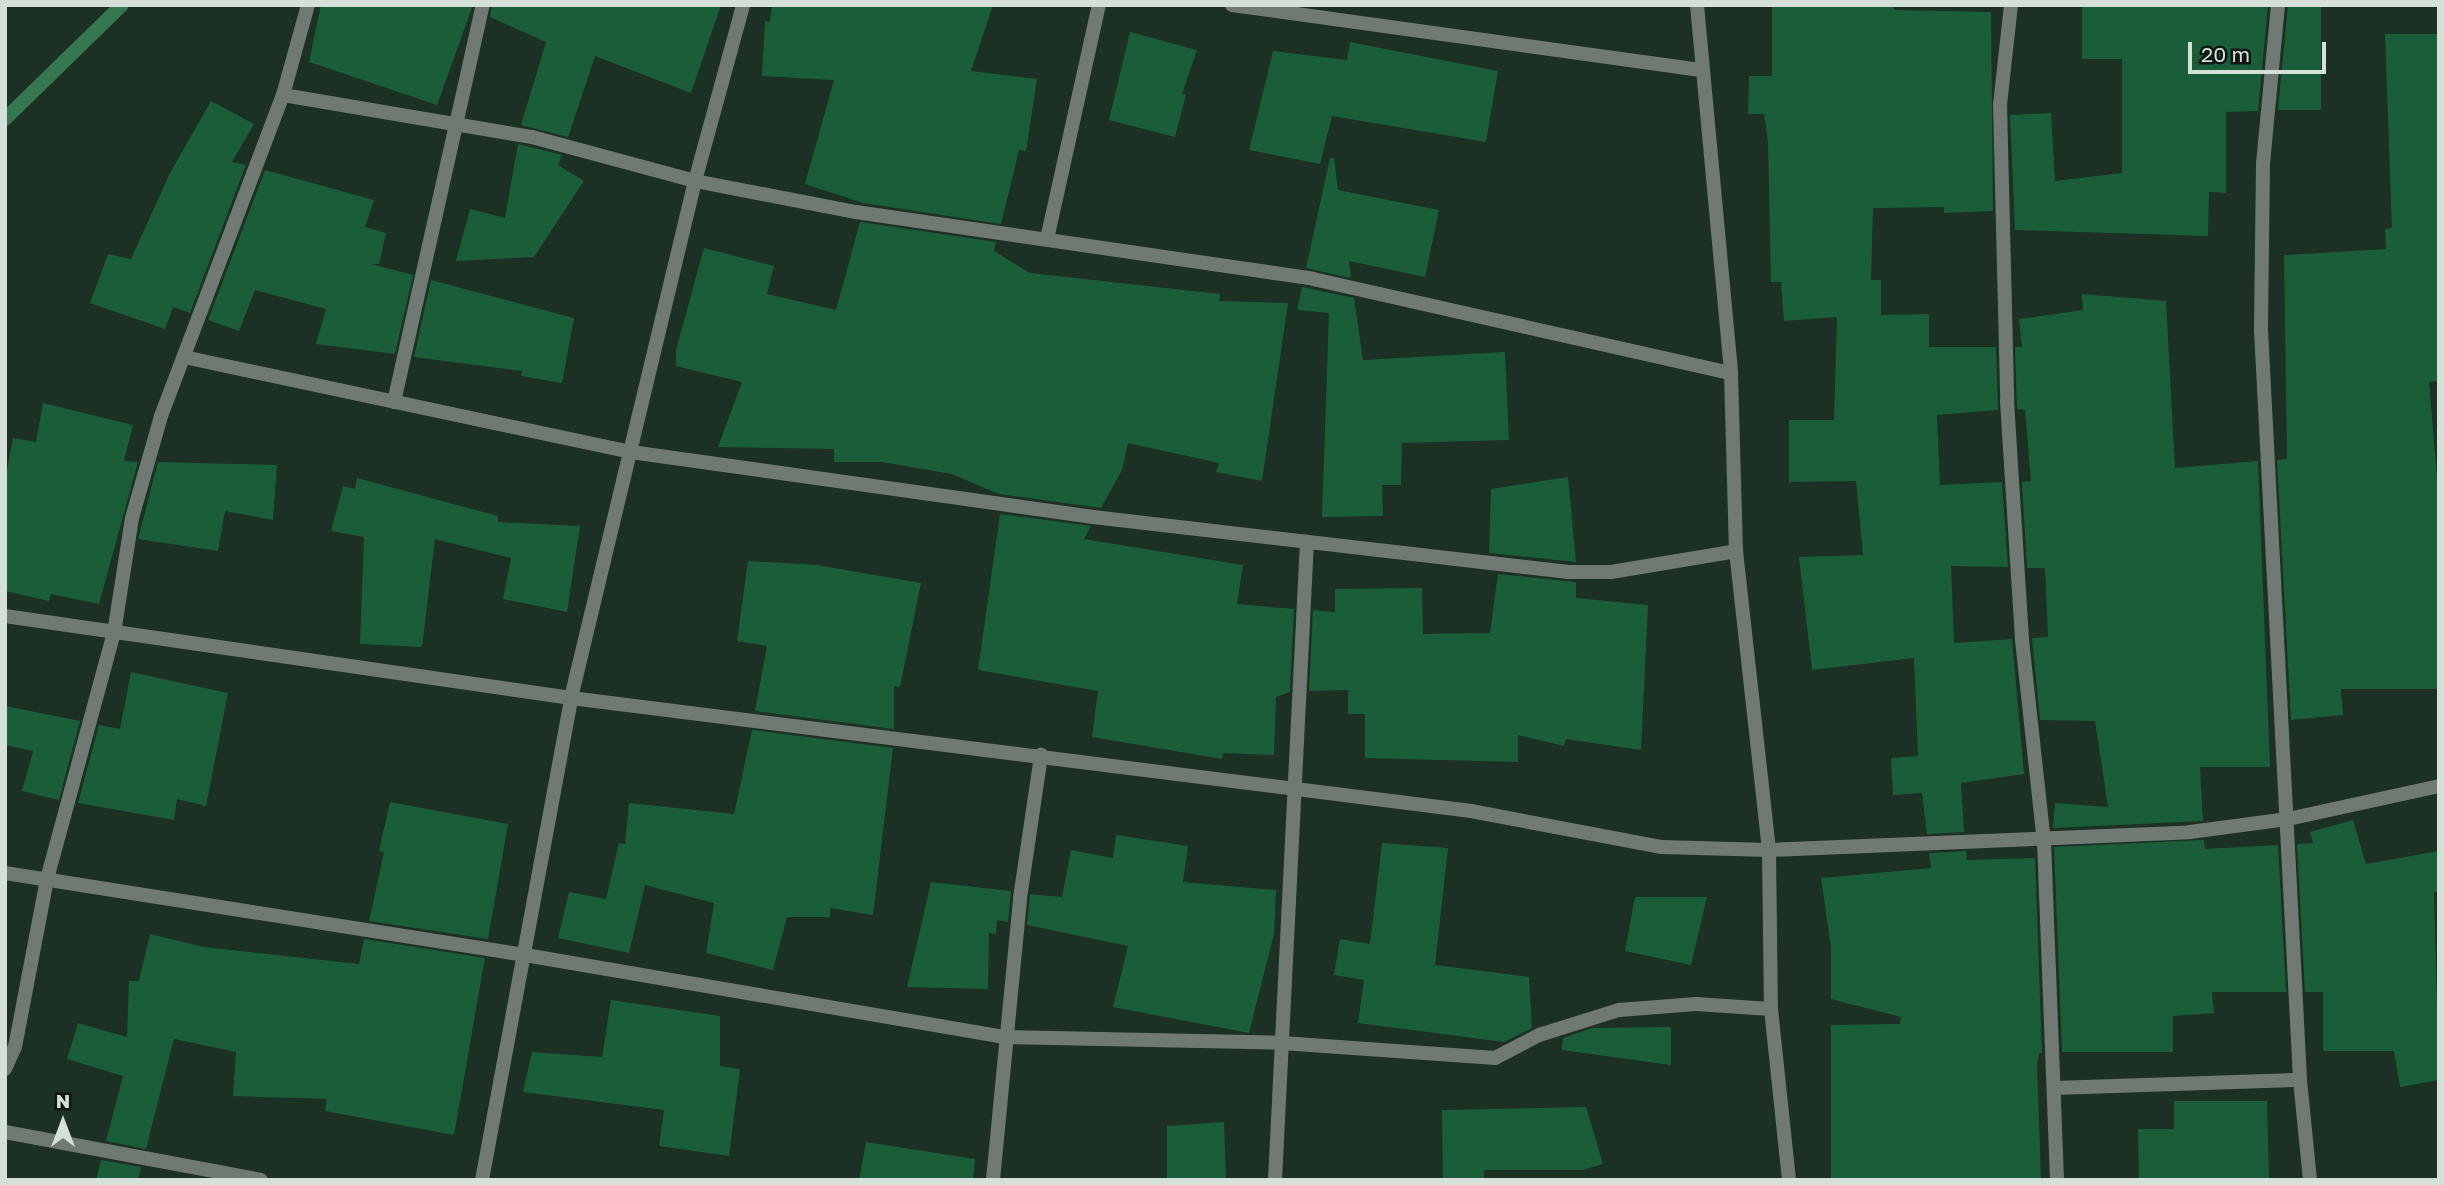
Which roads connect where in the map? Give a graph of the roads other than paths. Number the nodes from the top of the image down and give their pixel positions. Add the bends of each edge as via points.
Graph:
1 (308, 5) edge
2 (483, 5) edge
3 (743, 5) edge
4 (1099, 5) edge
5 (1232, 5) edge
6 (1697, 5) edge
7 (2011, 5) edge
8 (2278, 5) edge
9 (1703, 70) junction
10 (283, 95) junction
11 (454, 124) junction
12 (695, 181) junction
13 (1047, 239) junction
14 (184, 357) junction
15 (1731, 373) junction
16 (394, 402) junction
17 (631, 452) junction
18 (1307, 541) junction
19 (1736, 551) junction
20 (5, 616) edge
21 (114, 633) junction
22 (571, 698) junction
23 (1041, 755) junction
24 (2439, 786) edge
25 (1292, 790) junction
26 (2288, 819) junction
27 (2044, 841) junction
28 (1769, 850) junction
29 (5, 873) edge
30 (47, 880) junction
31 (525, 955) junction
32 (1771, 1009) junction
33 (1005, 1037) junction
34 (1282, 1043) junction
35 (5, 1069) edge
36 (2300, 1080) junction
37 (2054, 1088) junction
38 (5, 1132) edge
39 (261, 1180) edge
40 (482, 1180) edge
41 (993, 1180) edge
42 (1275, 1180) edge
43 (1789, 1180) edge
44 (2057, 1180) edge
45 (2310, 1180) edge

1 - 10 street
2 - 11 street
3 - 12 street
4 - 13 street
5 - 9 street
6 - 9 street
7 - 27 street via 2000,104 2007,401 2022,640
8 - 26 street via 2263,163 2261,330
9 - 15 street
10 - 11 street
10 - 14 street
11 - 12 street via 532,136
11 - 16 street
12 - 13 street via 856,212
12 - 17 street
13 - 15 street via 1313,279
14 - 16 street
14 - 21 street via 161,416 132,518
15 - 19 street
16 - 17 street
17 - 18 street via 1093,517
17 - 22 street
18 - 19 street via 1567,572 1611,572
18 - 25 street
19 - 28 street
20 - 21 street
21 - 22 street
21 - 30 street
22 - 23 street
22 - 31 street
23 - 25 street
23 - 33 street
24 - 26 street
25 - 28 street via 1471,811 1661,847
25 - 34 street
26 - 27 street via 2190,832
26 - 36 street
27 - 28 street
27 - 37 street
28 - 32 street
29 - 30 street
30 - 31 street
30 - 35 street via 15,1047
31 - 33 street
31 - 40 street
32 - 34 street via 1696,1004 1619,1010 1539,1035 1495,1058
32 - 43 street
33 - 34 street
33 - 41 street
34 - 42 street
36 - 37 street
36 - 45 street
37 - 44 street
38 - 39 street

